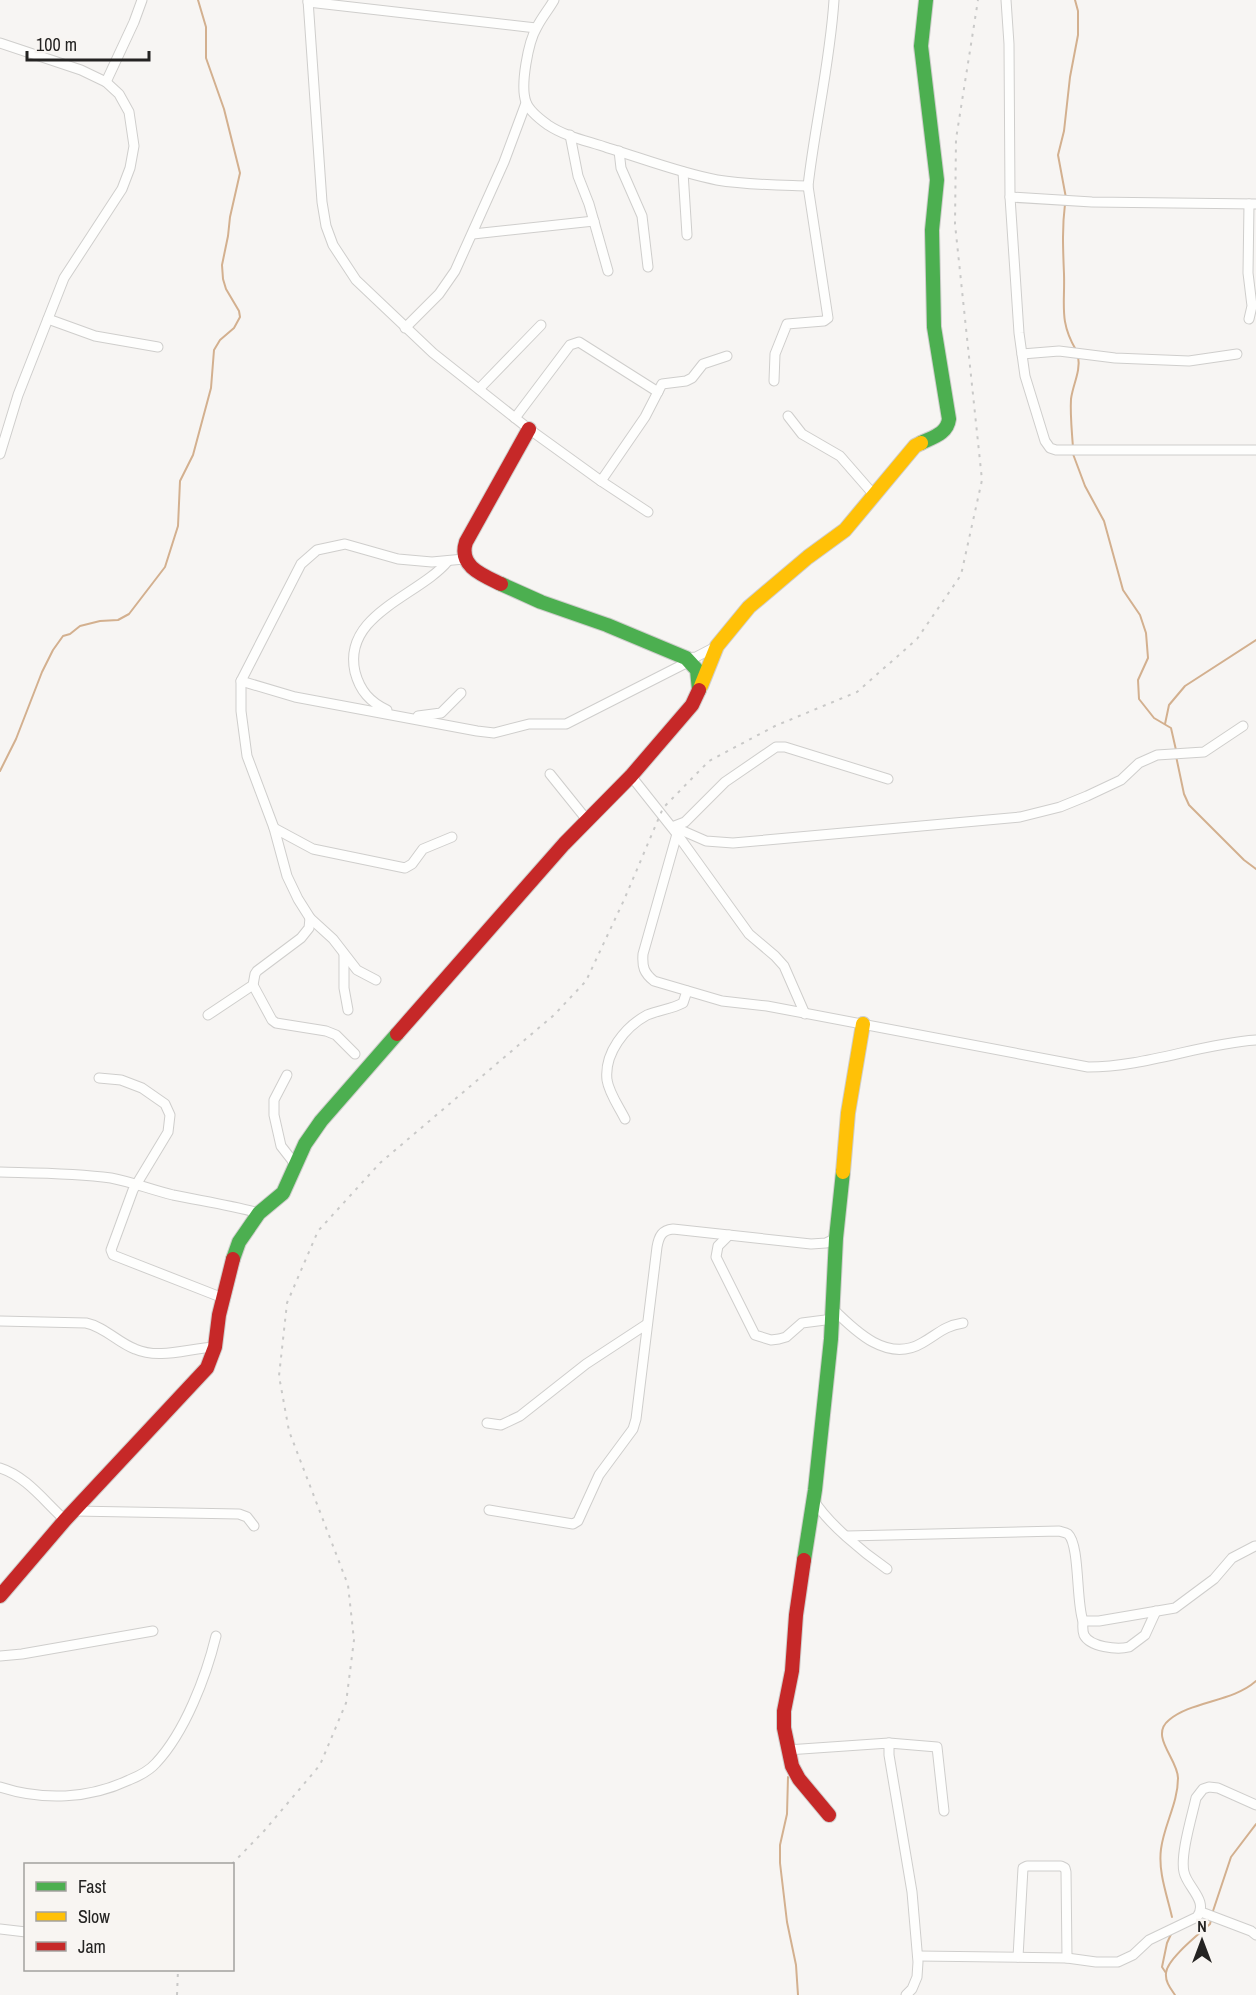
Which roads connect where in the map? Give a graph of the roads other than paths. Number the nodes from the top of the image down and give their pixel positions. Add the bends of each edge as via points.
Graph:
1 (142, 0) edge
2 (554, 0) edge
3 (834, 0) edge
4 (926, 0) edge
5 (1006, 0) edge
6 (308, 1) edge
7 (536, 28) junction
8 (0, 43) edge
9 (105, 82) junction
10 (526, 103) junction
11 (570, 135) junction
12 (619, 151) junction
13 (683, 172) junction
14 (808, 186) junction
15 (1010, 197) junction
16 (1252, 204) edge
17 (594, 221) junction
18 (473, 234) junction
19 (687, 235) dead end
20 (648, 267) dead end
21 (608, 271) dead end
22 (48, 319) junction
23 (1249, 319) dead end
24 (541, 325) dead end
25 (405, 328) junction
26 (158, 347) dead end
27 (1022, 354) junction
28 (1238, 354) dead end
29 (727, 356) dead end
30 (774, 381) dead end
31 (479, 389) junction
32 (658, 392) junction
33 (788, 416) dead end
34 (515, 418) junction
35 (529, 429) junction
36 (1256, 450) edge
37 (0, 454) edge
38 (602, 481) junction
39 (874, 495) junction
40 (648, 512) dead end
41 (464, 559) junction
42 (448, 561) junction
43 (717, 646) junction
44 (688, 660) junction
45 (241, 681) junction
46 (700, 688) junction
47 (461, 693) dead end
48 (1243, 726) dead end
49 (550, 774) dead end
50 (631, 776) junction
51 (888, 779) dead end
52 (587, 820) junction
53 (274, 828) junction
54 (674, 829) junction
55 (453, 837) dead end
56 (310, 918) junction
57 (344, 955) junction
58 (376, 980) dead end
59 (253, 985) junction
60 (687, 991) junction
61 (348, 1010) dead end
62 (806, 1014) junction
63 (208, 1015) dead end
64 (863, 1024) junction
65 (1256, 1040) edge
66 (355, 1054) dead end
67 (287, 1075) dead end
68 (99, 1078) dead end
69 (625, 1119) dead end
70 (295, 1164) junction
71 (0, 1172) edge
72 (137, 1184) junction
73 (259, 1214) junction
74 (729, 1235) junction
75 (836, 1238) junction
76 (223, 1298) junction
77 (833, 1314) junction
78 (0, 1321) edge
79 (963, 1323) dead end
80 (647, 1324) junction
81 (215, 1347) junction
82 (487, 1423) dead end
83 (0, 1468) edge
84 (813, 1499) junction
85 (489, 1510) dead end
86 (70, 1515) junction
87 (254, 1526) dead end
88 (847, 1536) junction
89 (1255, 1546) edge
90 (887, 1569) dead end
91 (0, 1596) edge
92 (1156, 1611) junction
93 (1083, 1621) junction
94 (153, 1631) dead end
95 (216, 1636) dead end
96 (0, 1656) edge
97 (889, 1743) junction
98 (787, 1750) junction
99 (0, 1787) edge
100 (1256, 1805) edge
101 (944, 1811) dead end
102 (829, 1815) dead end
103 (1201, 1912) junction
104 (0, 1929) edge
105 (24, 1932) edge
106 (1256, 1935) edge
107 (918, 1956) junction
108 (1018, 1957) junction
109 (1068, 1958) junction
110 (906, 1995) edge

1 - 9 street
2 - 7 street
3 - 14 street
4 - 39 street via 921,46 937,180 932,230 934,327 950,419 942,432 915,446
5 - 15 street
6 - 7 street
6 - 25 street via 326,226 356,280
7 - 10 street via 526,63
8 - 9 street
9 - 22 street via 129,112 134,146 130,168 122,189 64,278
10 - 11 street via 549,126
10 - 18 street
11 - 12 street
11 - 17 street via 578,176
12 - 13 street
12 - 20 street via 621,168 642,216
13 - 14 street via 753,184
13 - 19 street
14 - 30 street via 828,318 787,324 775,354
15 - 16 street
15 - 27 street
16 - 23 street
17 - 18 street
17 - 21 street
18 - 25 street via 439,294
22 - 26 street via 95,336
22 - 37 street
24 - 31 street
25 - 31 street
27 - 28 street via 1059,351 1189,362
27 - 36 street via 1024,376 1050,448
29 - 32 street via 703,364 686,381 662,384
31 - 34 street
32 - 34 street via 575,342
32 - 38 street
33 - 39 street via 802,434 840,456
34 - 35 street
35 - 38 street
35 - 41 street via 466,542
38 - 40 street
39 - 43 street via 845,530 756,601
41 - 42 street
41 - 44 street via 491,579 541,602
42 - 45 street via 398,559 345,543 317,550 301,564
42 - 47 street via 369,622 359,634 354,650 355,670 366,696 404,716 441,712
43 - 44 street
43 - 46 street
44 - 45 street via 566,724 529,724 494,733 295,697
44 - 46 street via 697,670
45 - 53 street via 247,756
46 - 50 street via 692,705
48 - 54 street via 1204,752 1157,755 1139,763 1121,780 1060,807 1020,817 732,843 706,841
49 - 52 street
50 - 52 street
50 - 54 street
51 - 54 street via 776,747 725,782
52 - 70 street via 321,1121
53 - 55 street via 313,849 405,868 423,849
53 - 56 street via 287,876
54 - 60 street via 642,967 654,981
54 - 62 street via 749,934 784,966
56 - 57 street
56 - 59 street via 305,934 257,971
57 - 58 street via 357,970
57 - 61 street
59 - 63 street
59 - 66 street via 276,1023 326,1031 336,1035
60 - 62 street via 722,1001
60 - 69 street via 683,1003 649,1015 628,1029 612,1052 607,1081
62 - 64 street
64 - 65 street via 1088,1067 1117,1066
64 - 75 street via 851,1092
67 - 70 street via 274,1100 274,1115 281,1146
68 - 72 street via 132,1083 168,1108 168,1132
70 - 73 street via 283,1193
71 - 72 street via 72,1174
72 - 73 street
72 - 76 street via 113,1241 113,1255
73 - 76 street via 239,1242
74 - 75 street via 811,1244
74 - 77 street via 718,1246 716,1257 755,1335 779,1339 802,1323
74 - 80 street via 673,1229 661,1233
75 - 77 street
76 - 81 street
77 - 79 street via 880,1346 895,1351 912,1348 945,1328
77 - 84 street
78 - 81 street via 97,1325 135,1349 148,1352
80 - 82 street via 586,1364 520,1416 501,1425
80 - 85 street via 633,1429 602,1470 578,1521 573,1524
81 - 86 street via 207,1368
83 - 86 street via 11,1471
84 - 88 street
84 - 98 street via 784,1711
86 - 87 street via 239,1514
86 - 91 street
88 - 90 street
88 - 93 street via 1065,1532 1070,1536 1075,1557
89 - 92 street via 1232,1558 1214,1579 1183,1603
92 - 93 street
92 - 93 street via 1145,1635 1124,1648 1089,1640
94 - 96 street
95 - 99 street via 208,1669 193,1703 155,1765 139,1776 89,1795 32,1794
97 - 98 street
97 - 101 street via 937,1747
97 - 107 street
98 - 102 street via 799,1779
100 - 103 street via 1209,1786 1196,1798 1183,1869 1201,1904
103 - 106 street
103 - 109 street via 1149,1940 1126,1960 1109,1963
104 - 105 street
107 - 108 street
107 - 110 street via 917,1977
108 - 109 street
108 - 109 street via 1023,1868 1061,1866 1066,1872

